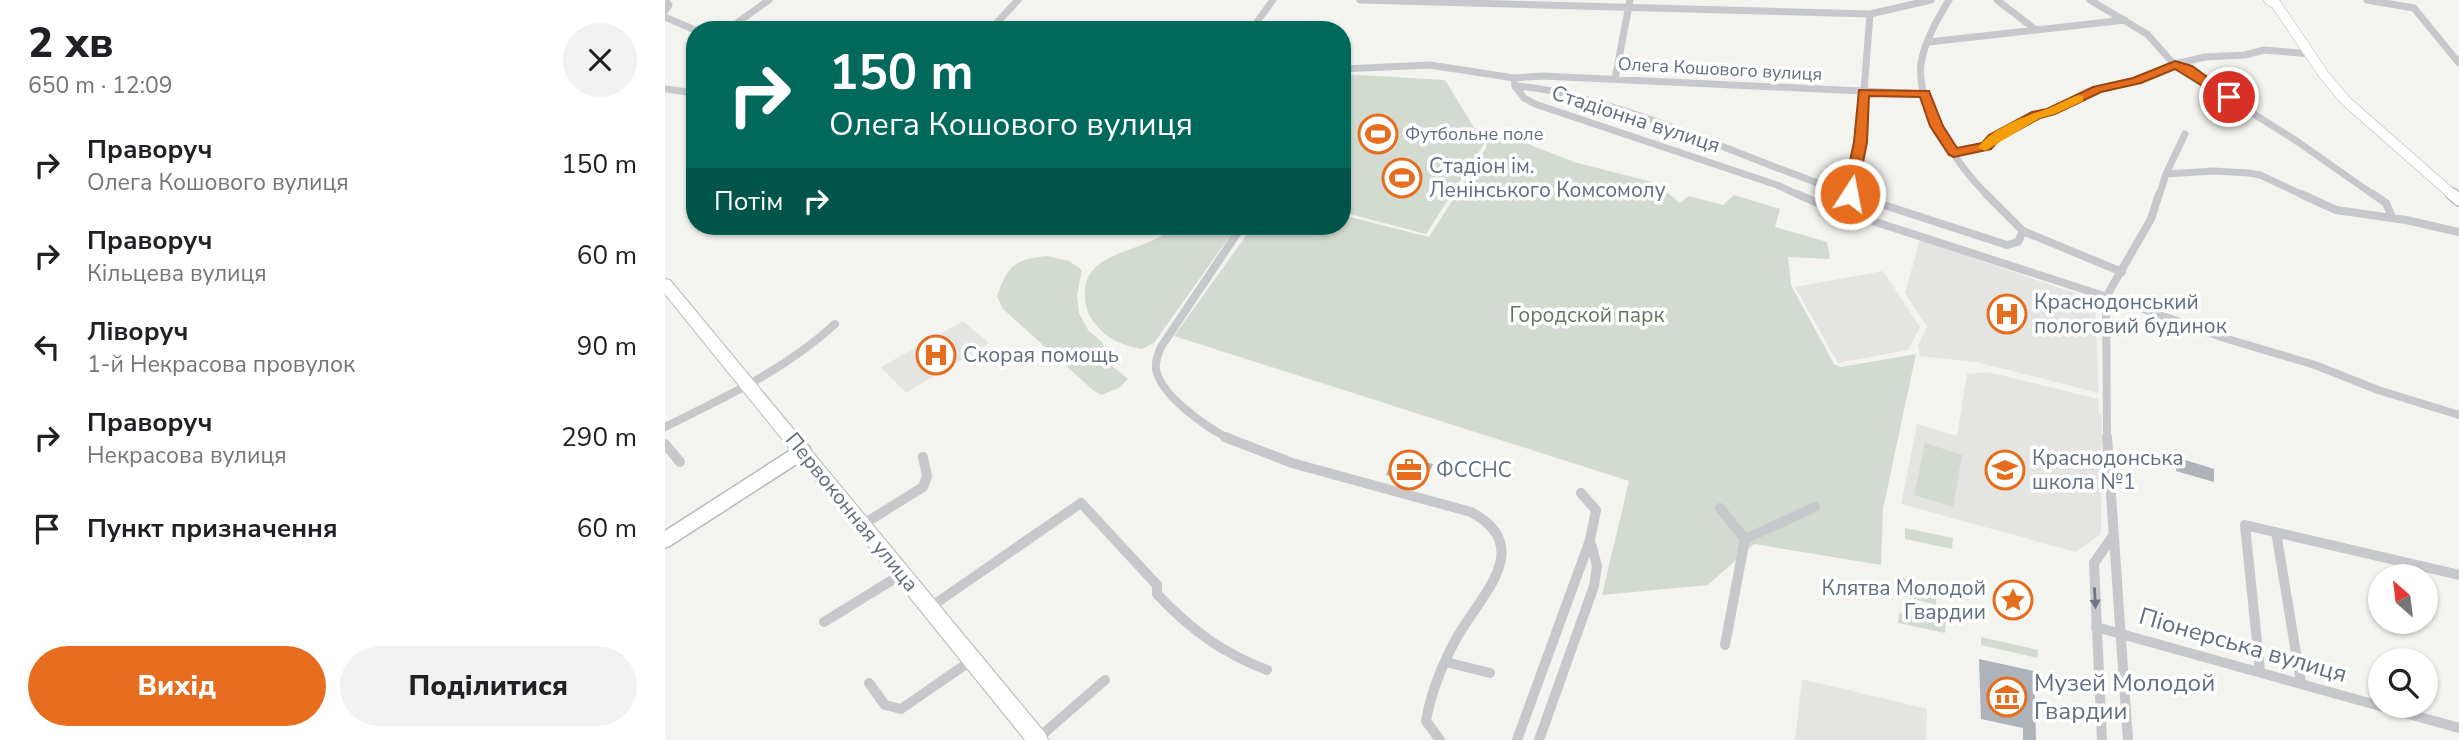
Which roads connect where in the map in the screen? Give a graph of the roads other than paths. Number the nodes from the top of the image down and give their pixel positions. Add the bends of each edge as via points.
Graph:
1 (665, 0) edge
2 (769, 0) edge
3 (1018, 0) edge
4 (1273, 0) edge
5 (1360, 0) edge
6 (1931, 0) edge
7 (1949, 0) edge
8 (1997, 0) edge
9 (2090, 0) edge
10 (2367, 0) edge
11 (2272, 1) edge
12 (1629, 3) edge
13 (665, 11) edge
14 (1870, 14) junction
15 (665, 17) edge
16 (2126, 20) junction
17 (740, 21) edge
18 (998, 21) edge
19 (1258, 21) edge
20 (686, 26) edge
21 (2036, 30) junction
22 (1929, 42) junction
23 (2311, 54) junction
24 (2459, 63) edge
25 (2177, 64) junction
26 (1351, 69) edge
27 (1615, 79) junction
28 (1515, 82) junction
29 (665, 89) edge
30 (686, 92) edge
31 (1863, 92) junction
32 (1924, 94) junction
33 (2185, 134) dead end
34 (1954, 153) junction
35 (2166, 174) junction
36 (1850, 194) junction
37 (2459, 200) edge
38 (2392, 218) junction
39 (2023, 231) junction
40 (2459, 232) edge
41 (1236, 235) edge
42 (2122, 272) junction
43 (665, 284) edge
44 (2106, 297) junction
45 (835, 324) dead end
46 (748, 384) junction
47 (2459, 415) edge
48 (665, 427) edge
49 (665, 444) edge
50 (803, 451) junction
51 (923, 457) dead end
52 (680, 462) dead end
53 (1581, 493) dead end
54 (1815, 507) dead end
55 (1720, 508) dead end
56 (862, 525) junction
57 (2277, 532) junction
58 (2113, 536) junction
59 (665, 540) edge
60 (1590, 540) junction
61 (1745, 540) junction
62 (902, 574) junction
63 (2459, 575) edge
64 (929, 608) junction
65 (824, 622) dead end
66 (2096, 626) junction
67 (2118, 632) junction
68 (1725, 645) dead end
69 (972, 660) junction
70 (1447, 662) junction
71 (1267, 670) dead end
72 (2260, 671) junction
73 (1490, 673) dead end
74 (1105, 680) dead end
75 (869, 683) dead end
76 (2301, 683) junction
77 (2459, 728) edge
78 (1038, 740) edge
79 (1440, 740) edge
80 (1517, 740) edge
81 (1539, 740) edge
82 (2102, 740) edge
83 (2128, 740) edge

1 - 13 street via 669,5
2 - 17 street
3 - 18 street
4 - 19 street
5 - 12 street
6 - 14 street
7 - 22 street
8 - 21 street
9 - 16 street
10 - 24 street via 2414,8
11 - 23 street
12 - 14 street
12 - 27 street
14 - 31 street
15 - 20 street
16 - 21 street
16 - 25 street
21 - 22 street
22 - 32 street via 1921,64
23 - 25 street via 2263,50
23 - 37 street via 2346,101
25 - 34 street via 2097,90 2036,115 1986,146
25 - 38 street via 2386,203
26 - 28 street, Олега Кошового вулиця via 1430,65 1469,69
27 - 28 street, Олега Кошового вулиця via 1524,76
27 - 31 street, Олега Кошового вулиця
28 - 36 street, Стадіонна вулиця via 1653,120
28 - 44 street, Стадіонна вулиця via 1524,98 1535,104 1777,185 1819,204
29 - 30 street
31 - 32 street, Олега Кошового вулиця
31 - 36 street
32 - 34 street via 1936,126
33 - 35 street
34 - 39 street via 1975,183
35 - 38 street via 2247,172 2336,209
35 - 42 street via 2151,219
36 - 39 street, Стадіонна вулиця via 2007,245 2018,242
38 - 40 street
39 - 42 street
41 - 70 street via 1161,347 1156,373 1176,400 1202,422 1246,447 1471,512 1491,524 1499,536 1500,567
42 - 44 street
43 - 46 highway, Первоконная улица
44 - 47 street, Стадіонна вулиця
44 - 58 street via 2105,402
45 - 46 street via 805,350
46 - 48 street
46 - 50 highway, Первоконная улица
49 - 52 street
50 - 56 highway, Первоконная улица
50 - 59 street
51 - 56 street via 927,477 923,486
53 - 60 street via 1596,510
54 - 61 street
55 - 61 street
56 - 62 highway, Первоконная улица
57 - 63 street
57 - 72 street via 2245,524
57 - 76 street
58 -> 66 street via 2094,563
58 - 67 street
60 - 80 street
60 - 81 street via 1597,566 1594,586
61 - 68 street
62 - 64 highway, Первоконная улица
62 - 65 street
64 - 69 highway, Первоконная улица
64 - 71 street via 1081,503 1157,585 1157,594 1193,632 1237,660
66 - 67 street, Піонерська вулиця
66 - 82 street
67 - 72 street, Піонерська вулиця
67 - 83 street
69 - 75 street via 901,709 880,702
69 - 78 highway, Первоконная улица
70 - 73 street
70 - 79 street via 1430,696 1426,721
72 - 76 street, Піонерська вулиця
74 - 78 street
76 - 77 street, Піонерська вулиця

